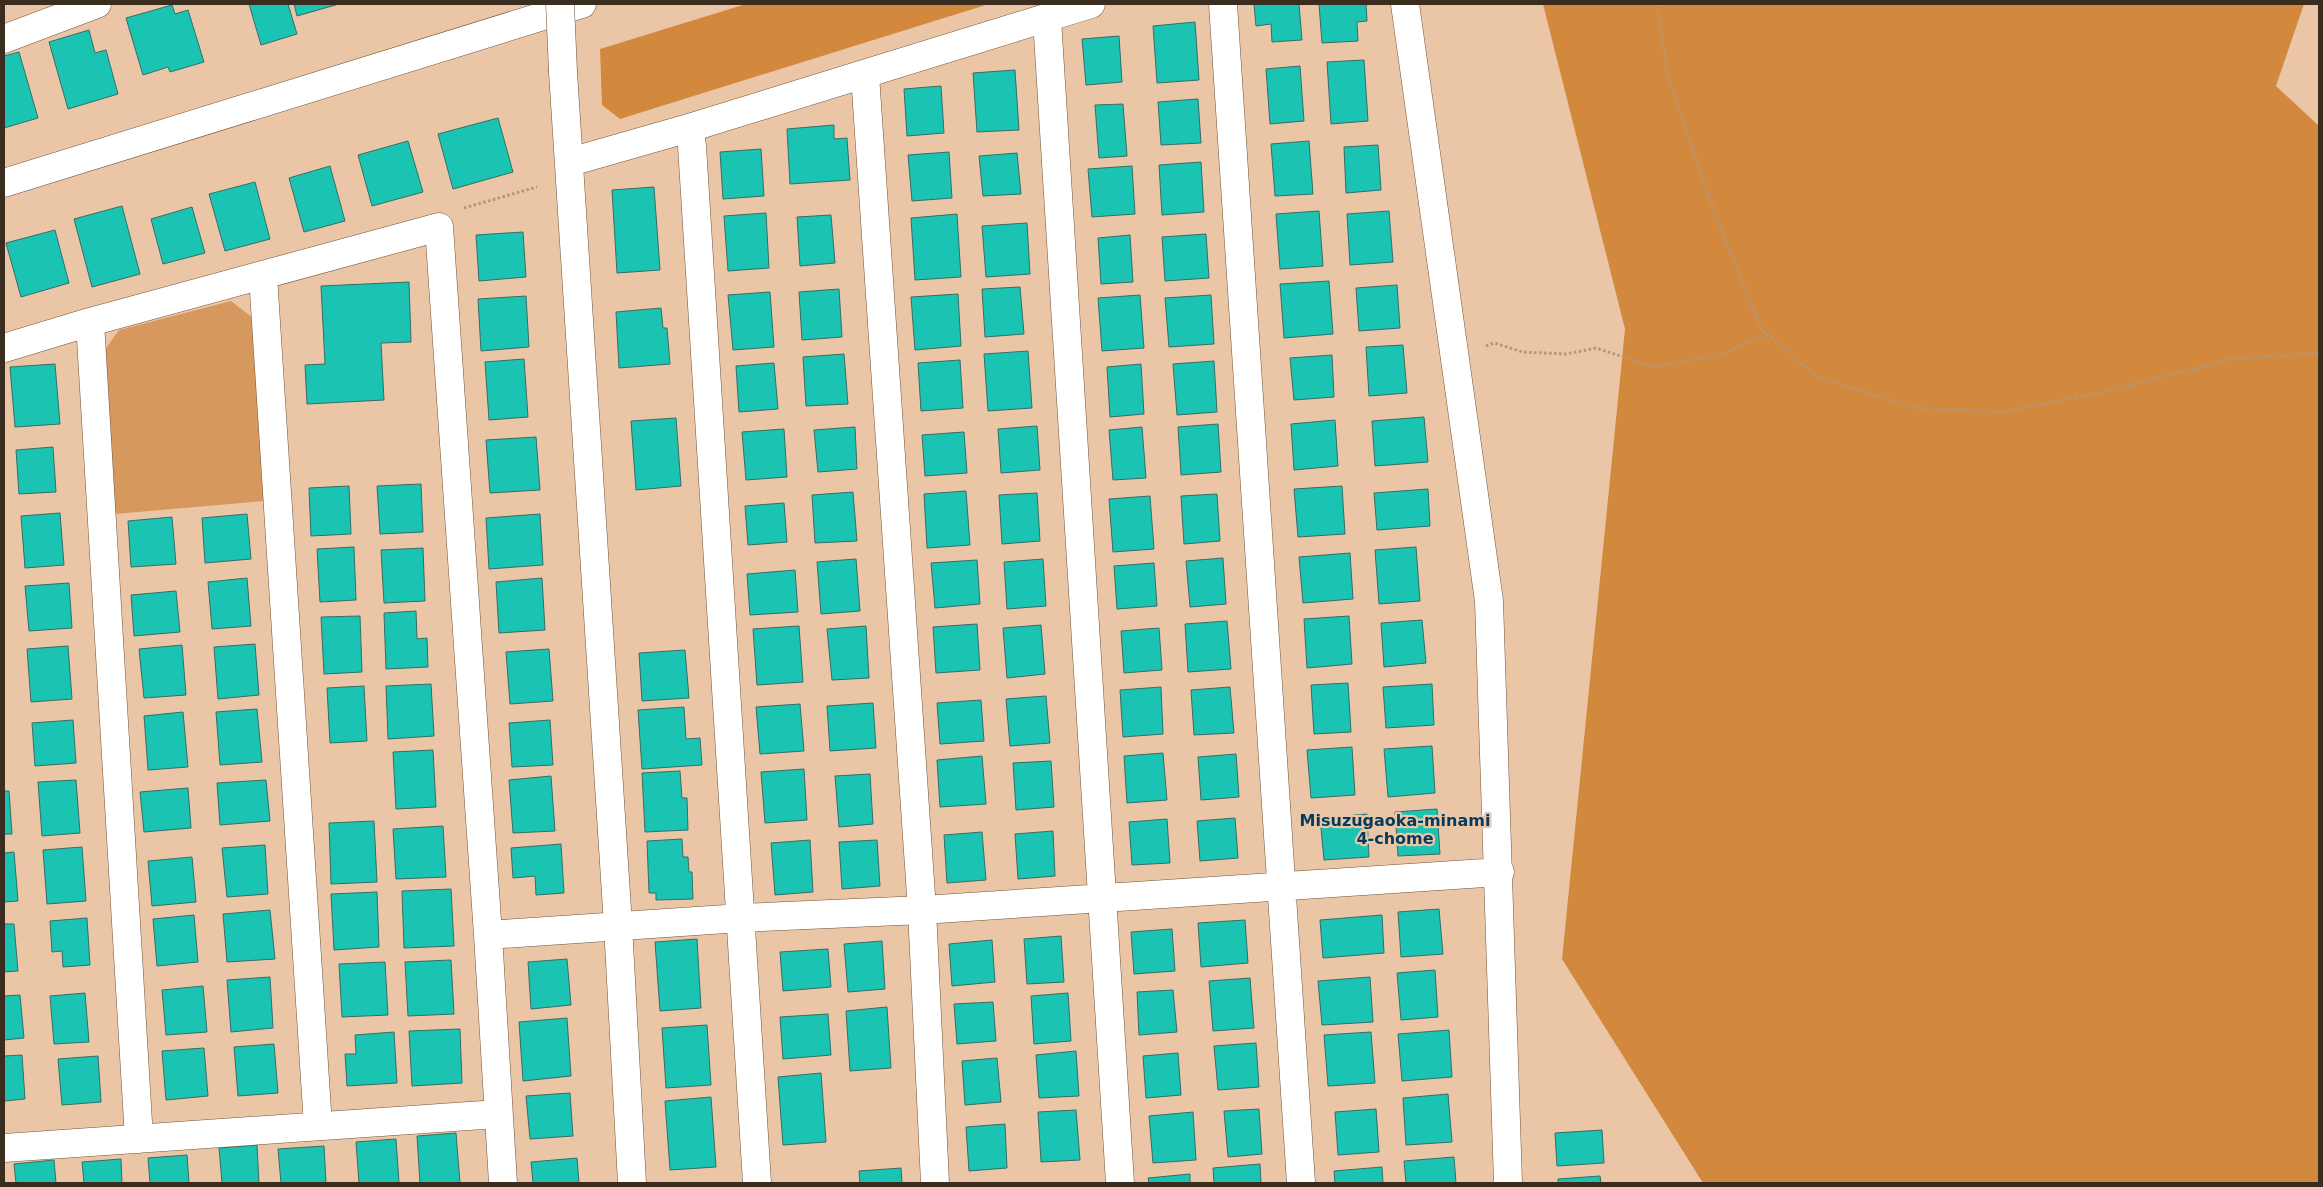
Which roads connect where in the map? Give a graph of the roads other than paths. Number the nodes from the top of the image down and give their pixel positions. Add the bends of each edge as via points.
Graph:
1 (97, 4) edge
2 (560, 4) edge
3 (582, 4) edge
4 (1091, 4) edge
5 (1224, 4) edge
6 (1405, 4) edge
7 (1047, 18) junction
8 (4, 39) edge
9 (865, 75) junction
10 (689, 128) junction
11 (570, 162) junction
12 (4, 183) edge
13 (263, 276) junction
14 (90, 322) junction
15 (4, 348) edge
16 (1500, 872) junction
17 (1283, 887) junction
18 (1101, 898) junction
19 (922, 910) junction
20 (741, 918) junction
21 (618, 925) junction
22 (488, 935) junction
23 (498, 1114) junction
24 (318, 1126) junction
25 (139, 1139) junction
26 (4, 1148) edge
27 (503, 1183) edge
28 (632, 1183) edge
29 (757, 1183) edge
30 (936, 1183) edge
31 (1120, 1183) edge
32 (1301, 1183) edge
33 (1508, 1183) edge

1 - 8 street
2 - 11 street, bridge
3 - 12 street
4 - 7 street
5 - 17 street
6 - 16 street via 1489,601
7 - 9 street
7 - 18 street
9 - 10 street
9 - 19 street
10 - 11 street
10 - 20 street
11 - 21 street
13 - 14 street
13 - 22 street via 439,227
13 - 24 street
14 - 15 street
14 - 25 street
16 - 17 street
16 - 33 street
17 - 18 street
17 - 32 street
18 - 19 street
18 - 31 street
19 - 20 street
19 - 30 street
20 - 21 street
20 - 29 street
21 - 22 street
21 - 28 street
22 - 23 street
23 - 24 street
23 - 27 street
24 - 25 street
25 - 26 street

